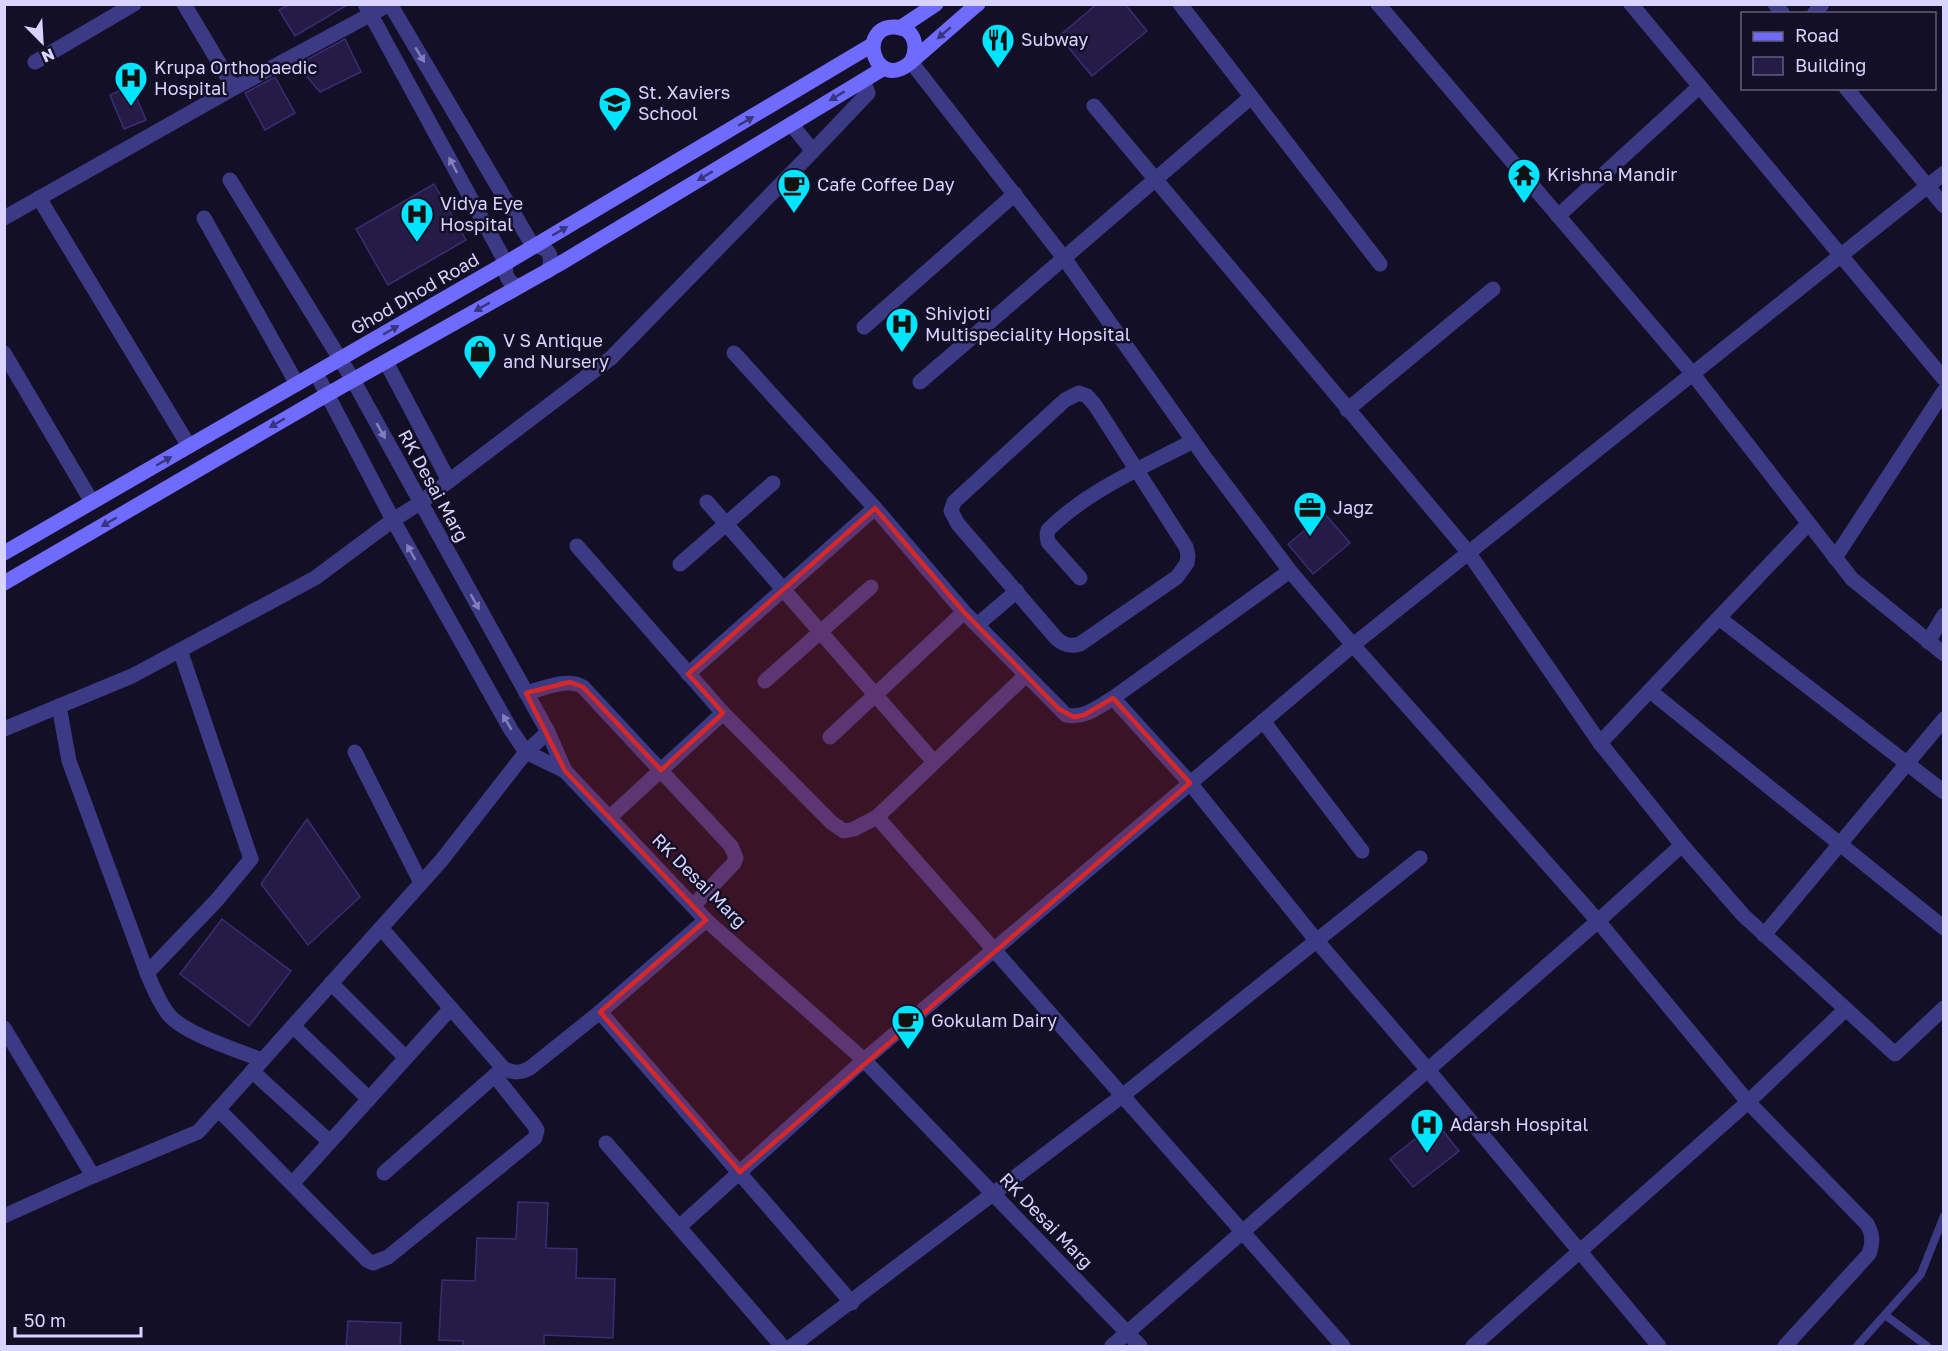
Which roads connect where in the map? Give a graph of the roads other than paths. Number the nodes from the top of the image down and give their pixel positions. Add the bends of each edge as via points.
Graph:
1 (134, 4) edge
2 (184, 4) edge
3 (390, 4) edge
4 (936, 4) edge
5 (978, 4) edge
6 (1180, 4) edge
7 (1378, 4) edge
8 (1630, 4) edge
9 (368, 9) edge
10 (900, 28) junction
11 (872, 45) junction
12 (35, 62) dead end
13 (911, 62) junction
14 (884, 68) junction
15 (863, 81) junction
16 (1700, 87) junction
17 (234, 88) junction
18 (1848, 90) edge
19 (1251, 97) junction
20 (1094, 106) dead end
21 (790, 124) junction
22 (813, 151) junction
23 (1944, 173) edge
24 (230, 180) dead end
25 (1155, 180) junction
26 (1928, 186) junction
27 (1015, 194) junction
28 (39, 198) junction
29 (1944, 206) edge
30 (1558, 216) junction
31 (4, 218) edge
32 (204, 218) dead end
33 (533, 246) junction
34 (1840, 254) junction
35 (1064, 258) junction
36 (506, 263) junction
37 (1380, 264) dead end
38 (548, 271) junction
39 (519, 286) junction
40 (1493, 289) dead end
41 (864, 327) dead end
42 (4, 353) edge
43 (734, 353) dead end
44 (341, 359) junction
45 (386, 362) junction
46 (316, 373) junction
47 (1692, 373) junction
48 (1944, 379) edge
49 (353, 380) junction
50 (920, 382) dead end
51 (297, 384) junction
52 (1944, 391) edge
53 (328, 394) junction
54 (1347, 410) junction
55 (1193, 441) junction
56 (189, 446) junction
57 (1136, 472) junction
58 (449, 481) junction
59 (773, 483) dead end
60 (92, 502) junction
61 (707, 502) dead end
62 (420, 503) junction
63 (875, 508) junction
64 (393, 520) junction
65 (726, 524) junction
66 (1808, 524) junction
67 (577, 546) dead end
68 (1468, 552) junction
69 (4, 553) edge
70 (1835, 558) junction
71 (680, 564) dead end
72 (1290, 571) junction
73 (1080, 578) dead end
74 (4, 583) edge
75 (870, 588) dead end
76 (785, 589) junction
77 (1017, 591) junction
78 (964, 612) junction
79 (1944, 615) edge
80 (1719, 618) junction
81 (976, 625) junction
82 (821, 631) junction
83 (1928, 642) junction
84 (1353, 645) junction
85 (180, 650) junction
86 (1944, 654) edge
87 (688, 674) junction
88 (1026, 675) junction
89 (765, 681) dead end
90 (1650, 691) junction
91 (526, 693) junction
92 (875, 694) junction
93 (1113, 698) junction
94 (59, 706) junction
95 (723, 713) junction
96 (1944, 719) edge
97 (1263, 721) junction
98 (4, 729) edge
99 (548, 732) junction
100 (830, 737) dead end
101 (1600, 743) junction
102 (355, 752) dead end
103 (526, 752) junction
104 (934, 762) junction
105 (1906, 763) junction
106 (661, 770) junction
107 (566, 771) junction
108 (1190, 783) junction
109 (1944, 792) edge
110 (876, 817) junction
111 (609, 818) junction
112 (1839, 844) junction
113 (1682, 845) junction
114 (1362, 851) dead end
115 (1420, 858) dead end
116 (421, 883) junction
117 (693, 906) junction
118 (706, 920) junction
119 (1598, 921) junction
120 (381, 928) junction
121 (1944, 928) edge
122 (1764, 935) junction
123 (1316, 940) junction
124 (994, 950) junction
125 (147, 973) junction
126 (331, 983) junction
127 (451, 1008) junction
128 (1944, 1008) edge
129 (1846, 1009) junction
130 (600, 1012) junction
131 (293, 1026) junction
132 (4, 1028) edge
133 (406, 1058) junction
134 (864, 1060) junction
135 (257, 1066) junction
136 (1428, 1070) junction
137 (499, 1072) junction
138 (1122, 1096) junction
139 (369, 1099) junction
140 (1748, 1102) junction
141 (218, 1109) junction
142 (330, 1142) junction
143 (606, 1143) dead end
144 (740, 1172) junction
145 (384, 1173) dead end
146 (93, 1176) junction
147 (292, 1184) junction
148 (993, 1193) junction
149 (4, 1216) edge
150 (1944, 1216) edge
151 (679, 1227) junction
152 (1243, 1233) junction
153 (1580, 1252) junction
154 (852, 1303) junction
155 (1885, 1315) junction
156 (1128, 1334) junction
157 (782, 1347) edge
158 (792, 1347) edge
159 (1112, 1347) edge
160 (1140, 1347) edge
161 (1342, 1347) edge
162 (1473, 1347) edge
163 (1659, 1347) edge
164 (1785, 1347) edge
165 (1857, 1347) edge
166 (1927, 1347) edge

1 - 12 street
2 - 17 street
3 - 9 street
3 -> 33 street
4 - 10 main road, Ghod Dhod Road
5 -> 13 main road
6 - 19 street
7 - 30 street
8 - 16 street
9 - 17 street
36 -> 9 street
10 - 11 main road, Ghod Dhod Road via 882,30
10 - 13 main road via 907,30 915,42
11 - 14 main road via 876,61
33 -> 11 main road, Ghod Dhod Road
13 - 14 main road via 899,70
13 - 27 street
14 - 15 main road
15 -> 21 main road
15 - 22 street via 868,93
16 - 30 street
16 - 34 street
17 - 28 street
18 - 26 street
19 - 25 street
19 - 37 street
20 - 25 street
21 - 22 street
21 -> 38 main road
22 - 58 street via 611,358
23 - 26 street
24 - 44 street, RK Desai Marg
25 - 35 street
25 - 54 street
26 - 29 street
26 - 34 street
27 - 35 street
27 - 41 street
28 - 31 street
28 - 56 street
30 - 47 street
32 - 51 street
33 - 36 main road, Ghod Dhod Road
33 - 38 street via 548,252
34 - 47 street
34 - 48 street
35 - 50 street
35 - 55 street
36 - 39 street via 507,278
44 -> 36 main road, Ghod Dhod Road
38 - 39 main road
39 -> 45 main road
40 - 54 street
42 - 60 street
43 - 63 street
44 - 46 main road, Ghod Dhod Road
44 - 49 street, RK Desai Marg
45 - 49 main road
45 - 58 street
46 - 51 main road, Ghod Dhod Road
46 - 53 street
47 - 66 street
47 - 68 street
49 - 53 main road
49 -> 62 street, RK Desai Marg
51 - 56 main road, Ghod Dhod Road
52 - 70 street
53 - 64 street
53 -> 74 main road
54 - 68 street
55 - 57 street
55 - 72 street
60 -> 56 main road, Ghod Dhod Road
57 - 73 street via 1090,497 1048,530 1048,542
57 - 77 street via 1186,547 1187,563 1178,577 1074,646 1062,644
57 - 77 street via 1095,405 1079,393 1065,400 954,502 951,511 958,524
58 - 62 street
59 - 65 street
60 - 69 main road, Ghod Dhod Road
61 - 65 street
62 - 64 street
62 -> 91 street, RK Desai Marg
63 - 76 street
63 - 78 street
64 - 85 street via 315,578
103 -> 64 street
65 - 71 street
65 - 76 street
66 - 70 street
66 - 80 street
67 - 87 street
68 - 84 street
68 - 101 street
70 - 83 street via 1852,579
72 - 84 street
72 - 93 street
75 - 82 street
76 - 82 street
76 - 87 street
77 - 81 street
78 - 81 street
78 - 92 street
79 - 83 street
80 - 90 street
80 - 105 street
81 - 88 street
82 - 89 street
82 - 92 street
83 - 86 street
84 - 97 street
84 - 119 street
85 - 94 street via 132,676
85 - 125 street via 251,859
87 - 95 street
88 - 93 street via 1066,715 1084,715
88 - 104 street
90 - 101 street
90 - 112 street
91 - 99 street, RK Desai Marg
91 - 106 street via 578,683
92 - 100 street
92 - 104 street
93 - 108 street
94 - 98 street
94 - 125 street via 69,761
95 - 106 street
95 - 110 street via 832,823 844,831
96 - 105 street
97 - 108 street
97 - 114 street
99 - 103 street
99 - 107 street, RK Desai Marg
101 - 113 street
102 - 116 street
103 - 107 street
103 - 116 street
104 - 110 street
105 - 109 street
105 - 112 street
106 - 111 street
106 - 117 street via 736,852 734,863
107 - 111 street, RK Desai Marg
108 - 123 street
108 - 124 street
110 - 124 street
111 - 117 street, RK Desai Marg
112 - 121 street
112 - 122 street
113 - 119 street
113 - 122 street
115 - 123 street
116 - 120 street
117 - 118 street, RK Desai Marg
118 - 130 street
118 - 134 street, RK Desai Marg
119 - 136 street
119 - 140 street
120 - 126 street
120 - 127 street
122 - 129 street
123 - 136 street
123 - 138 street
124 - 134 street
124 - 138 street
125 - 135 street via 160,1003 175,1021
126 - 131 street
126 - 133 street
127 - 133 street
127 - 137 street
128 - 129 street via 1895,1054
129 - 140 street
130 - 137 street via 530,1068
130 - 144 street
131 - 135 street
131 - 139 street
132 - 146 street
133 - 139 street
134 - 144 street
134 - 148 street, RK Desai Marg
135 - 141 street
135 - 142 street
136 - 152 street
136 - 153 street
137 - 145 street
137 - 147 street via 537,1130 535,1138 380,1261 367,1260
138 - 148 street
138 - 152 street
139 - 142 street
140 - 153 street
140 - 164 street via 1872,1233 1869,1254
141 - 146 street via 198,1131
141 - 147 street
142 - 147 street
143 - 151 street
144 - 151 street
144 - 154 street
146 - 149 street
148 - 154 street
148 - 156 street, RK Desai Marg
150 - 155 lane via 1921,1274
151 - 157 street
152 - 156 street
152 - 161 street
153 - 162 street
153 - 163 street
154 - 158 street
155 - 165 lane
155 - 166 lane
156 - 159 street
156 - 160 street, RK Desai Marg

